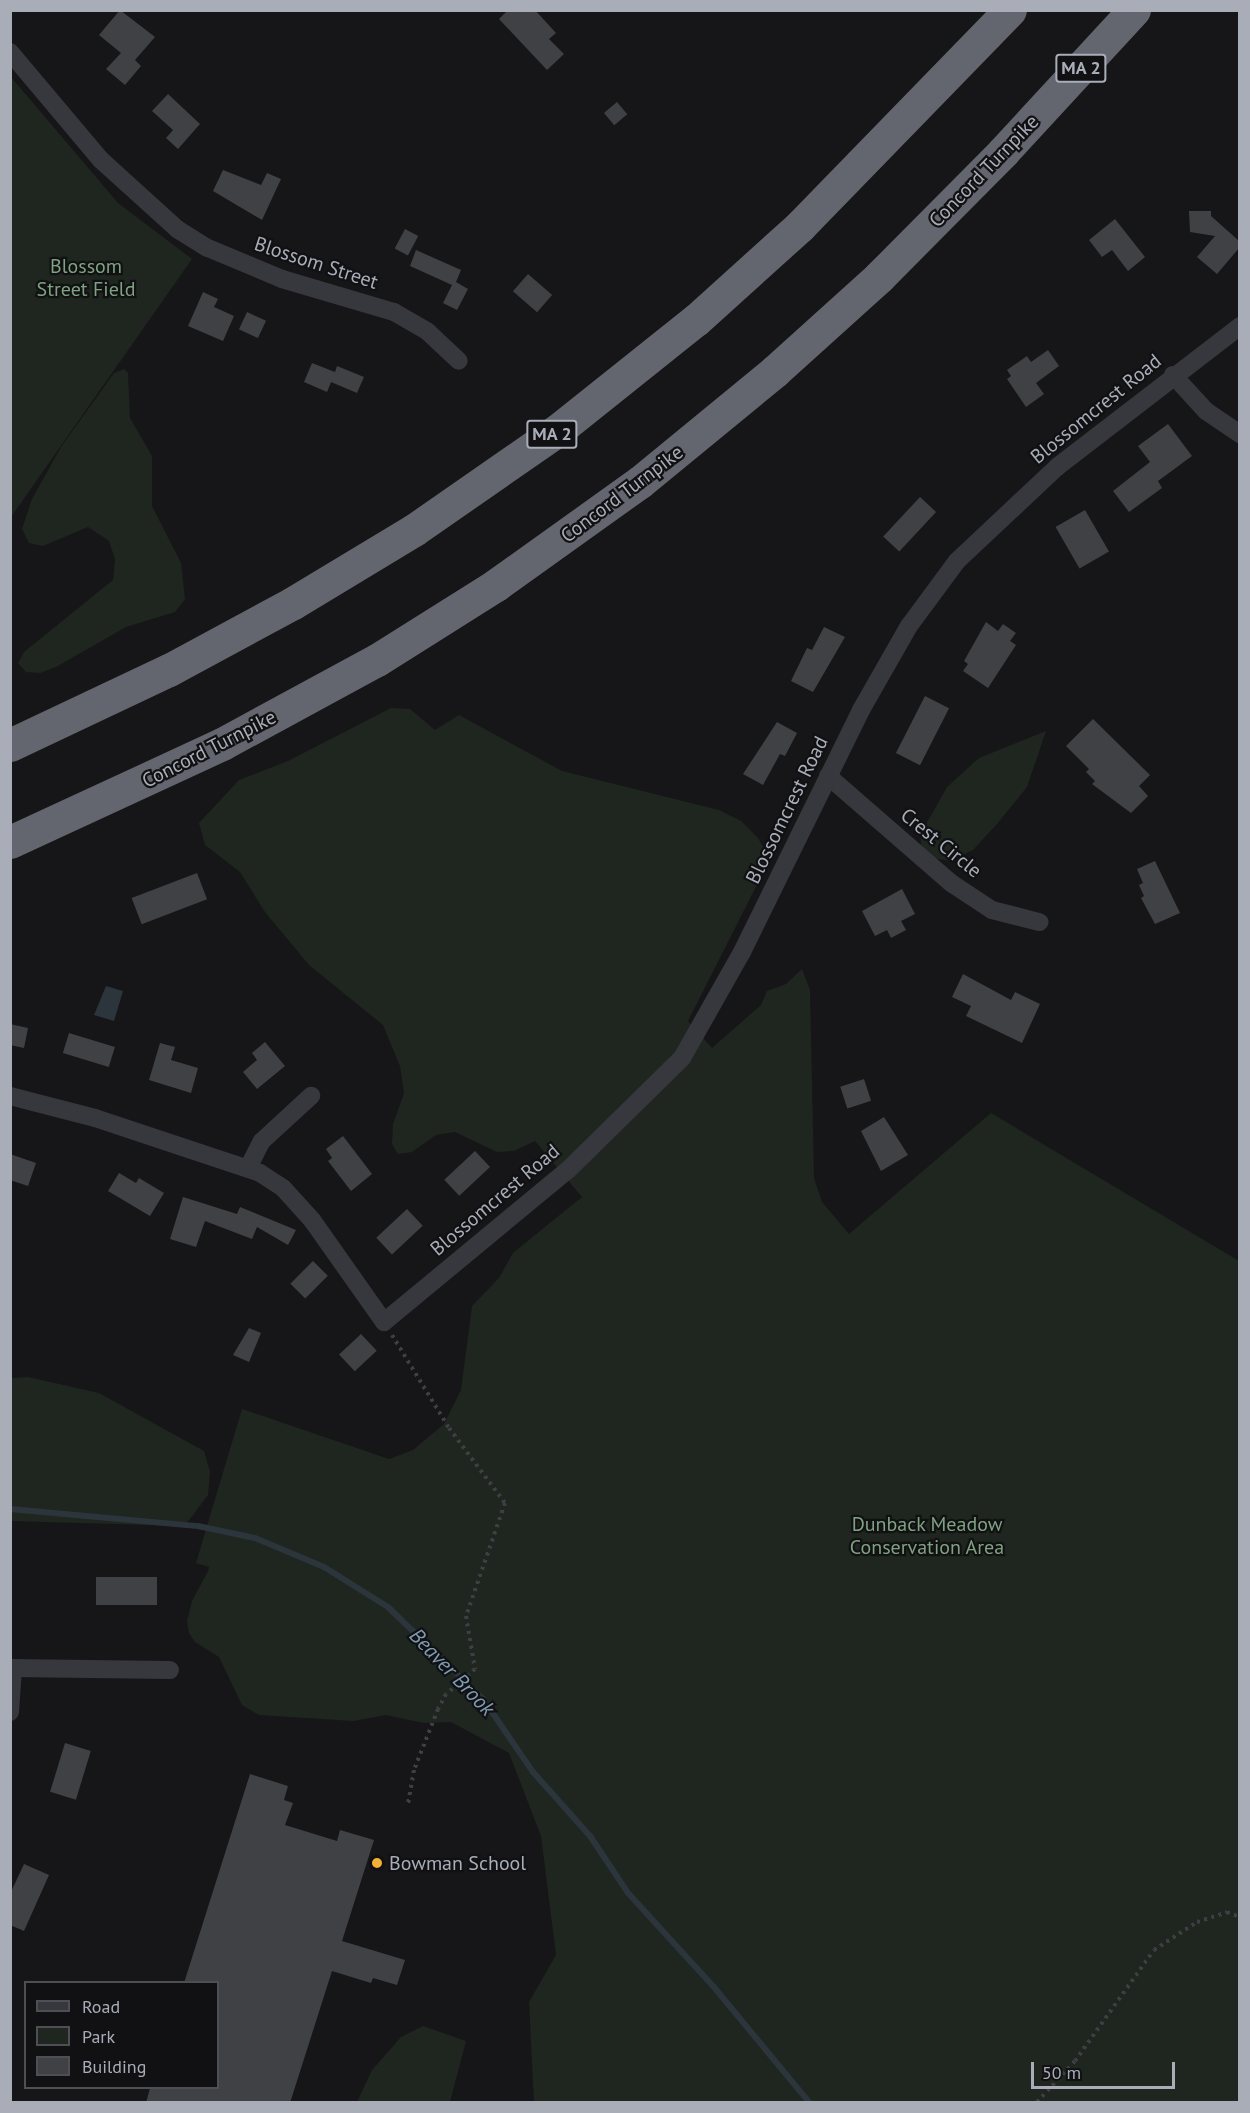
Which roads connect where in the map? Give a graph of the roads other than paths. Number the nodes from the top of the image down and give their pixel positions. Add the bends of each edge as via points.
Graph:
1 (1010, 10) edge
2 (1134, 10) edge
3 (10, 52) edge
4 (1239, 326) edge
5 (459, 361) dead end
6 (1173, 375) junction
7 (1239, 434) edge
8 (10, 745) edge
9 (828, 776) junction
10 (10, 842) edge
11 (1039, 922) dead end
12 (10, 1096) edge
13 (311, 1096) dead end
14 (248, 1168) junction
15 (12, 1668) edge
16 (170, 1670) dead end
17 (10, 1712) edge

1 - 8 highway, MA 2 via 800,226 687,328 568,423 406,535 293,603 169,670
2 - 10 highway, Concord Turnpike / MA 2 via 1003,152 879,277 766,379 640,482 496,585 377,660 190,760
3 - 5 street, Blossom Street via 101,160 156,213 187,236 282,279 394,312 428,332
4 - 6 street, Blossomcrest Road
6 - 7 street via 1206,411
6 - 9 street, Blossomcrest Road via 1057,467 957,561 909,626
9 - 11 street, Crest Circle via 951,884 992,910
9 - 14 street, Blossomcrest Road via 742,952 682,1058 569,1169 384,1322 305,1212 283,1188
12 - 14 street via 95,1118
13 - 14 street via 262,1141
15 - 16 street
15 - 17 street

